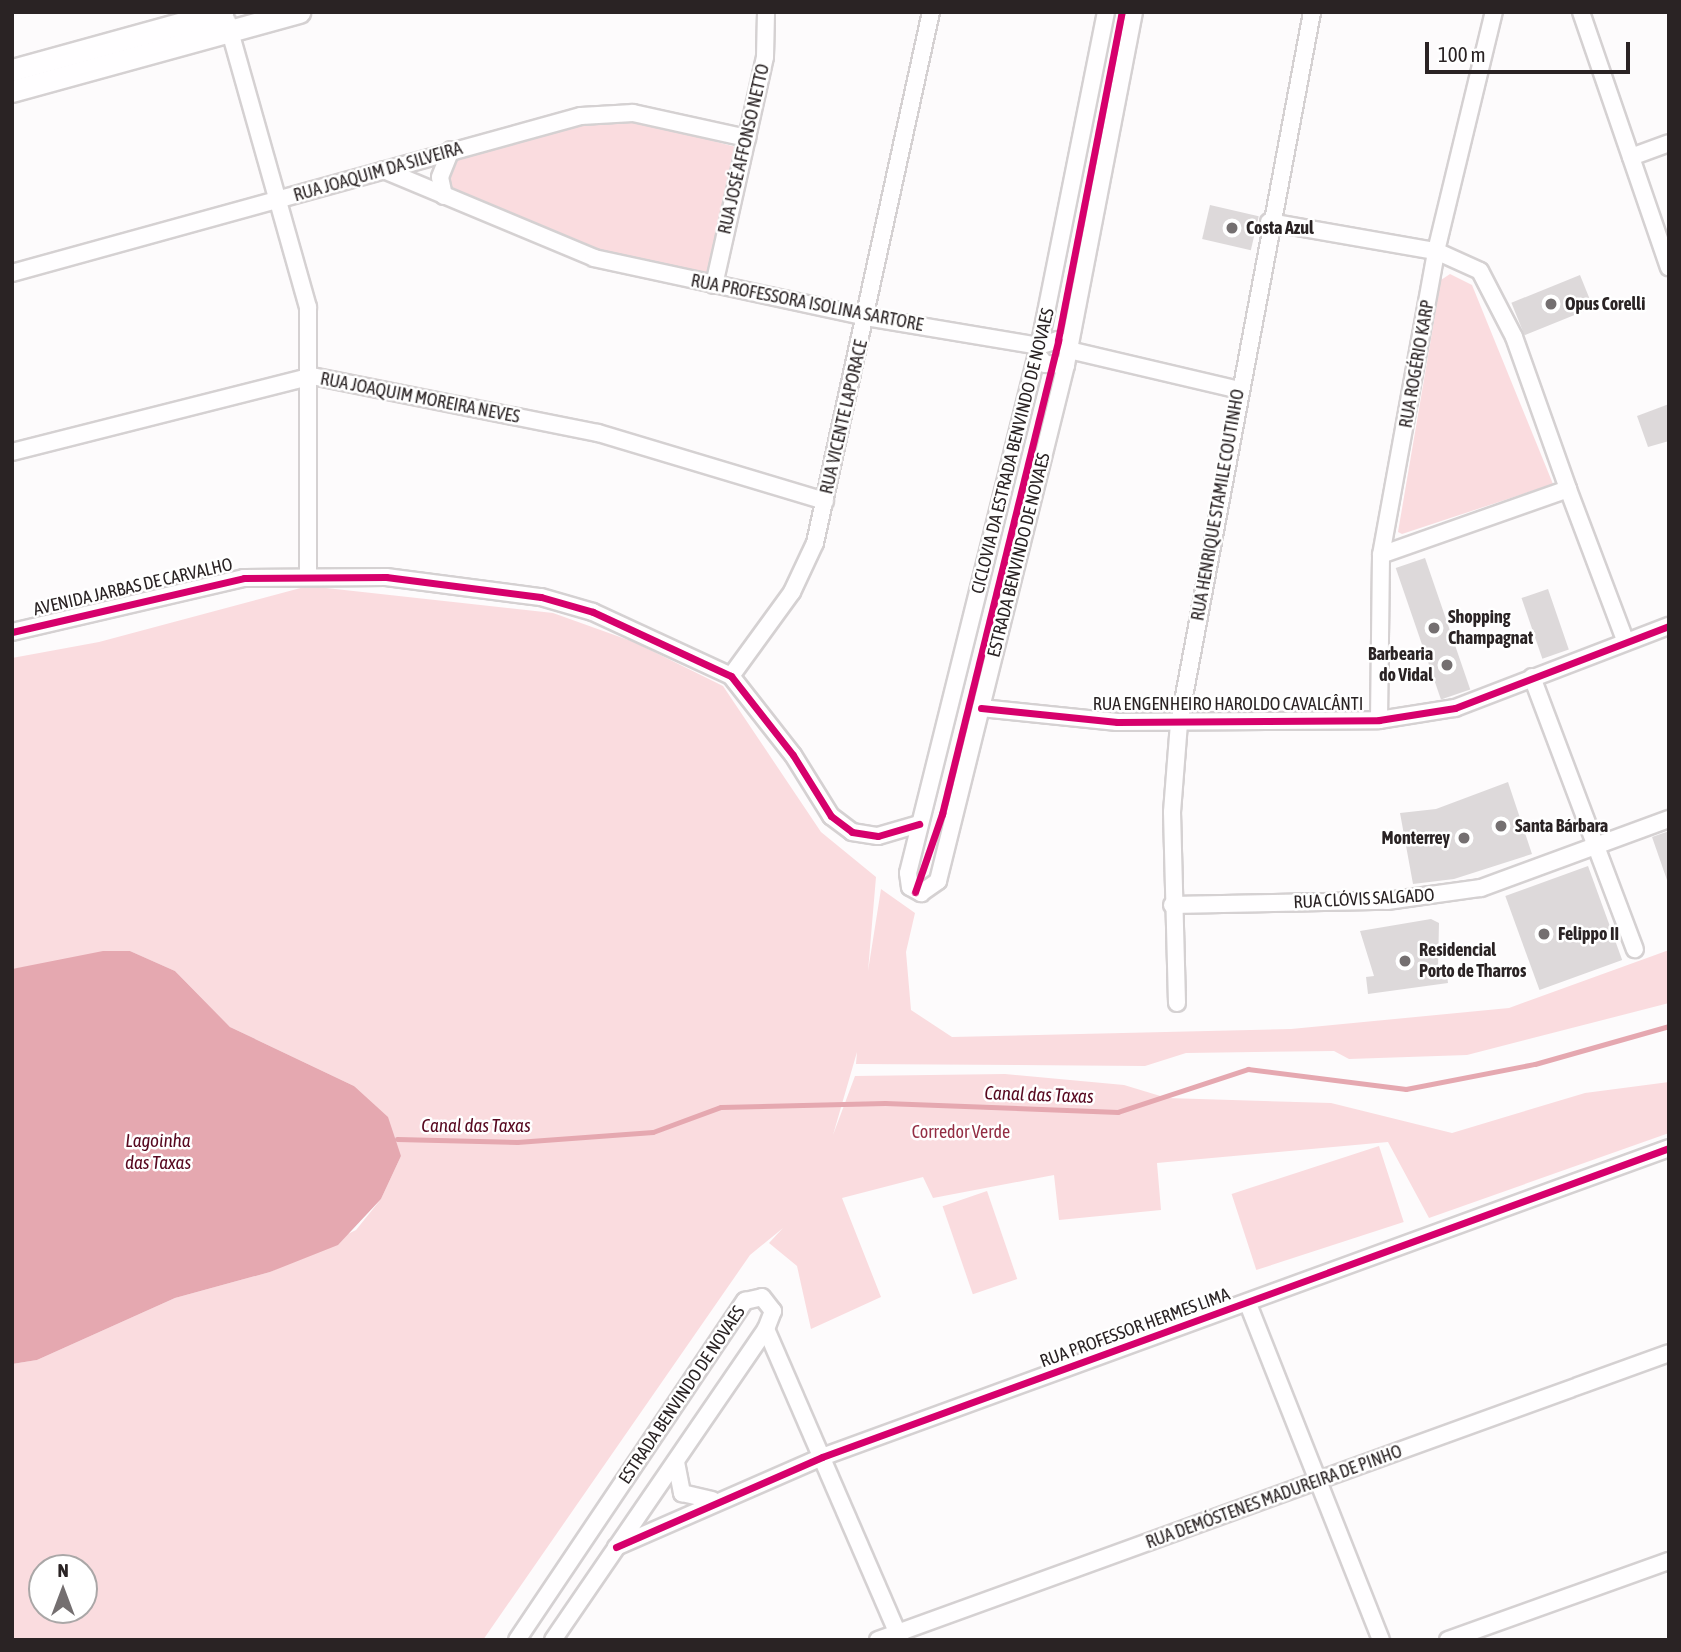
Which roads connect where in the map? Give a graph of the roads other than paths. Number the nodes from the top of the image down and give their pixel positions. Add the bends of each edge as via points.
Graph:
1 (299, 12) edge
2 (766, 12) edge
3 (931, 12) edge
4 (1106, 12) edge
5 (1134, 12) edge
6 (1312, 12) edge
7 (1493, 12) edge
8 (1581, 12) edge
9 (226, 18) edge
10 (12, 71) edge
11 (12, 91) edge
12 (747, 138) junction
13 (1669, 144) edge
14 (451, 150) junction
15 (1631, 157) junction
16 (384, 170) junction
17 (444, 196) junction
18 (281, 200) junction
19 (1269, 222) junction
20 (1436, 251) junction
21 (1669, 267) edge
22 (12, 273) edge
23 (713, 285) junction
24 (866, 317) junction
25 (1038, 350) junction
26 (1068, 357) junction
27 (312, 376) junction
28 (1239, 390) junction
29 (12, 452) edge
30 (1568, 489) junction
31 (825, 501) junction
32 (1381, 555) junction
33 (308, 574) junction
34 (1669, 626) edge
35 (12, 632) edge
36 (1625, 640) junction
37 (731, 676) junction
38 (1532, 677) junction
39 (981, 708) junction
40 (1379, 720) junction
41 (1179, 723) junction
42 (1669, 819) edge
43 (919, 824) junction
44 (1596, 845) junction
45 (1172, 905) junction
46 (1635, 949) dead end
47 (1177, 1003) dead end
48 (1669, 1148) edge
49 (1248, 1304) junction
50 (766, 1329) junction
51 (1669, 1353) edge
52 (822, 1457) junction
53 (676, 1462) junction
54 (1317, 1482) junction
55 (715, 1500) junction
56 (616, 1547) junction
57 (1669, 1561) edge
58 (899, 1636) edge
59 (517, 1640) edge
60 (553, 1640) edge
61 (878, 1640) edge
62 (1381, 1640) edge
63 (1448, 1640) edge

1 - 9 street
2 - 12 street, RUA JOSÉ AFFONSO NETTO via 765,57
3 - 24 street, RUA VICENTE LAPORACE
4 - 25 street, ESTRADA BENVINDO DE NOVAES
5 - 26 street, ESTRADA BENVINDO DE NOVAES
6 - 19 street, RUA HENRIQUE STAMILE COUTINHO
7 - 20 street, RUA ROGÉRIO KARP
8 - 15 street
9 - 10 street
9 - 11 street
9 - 18 street
12 - 14 street, RUA JOAQUIM DA SILVEIRA via 606,111
12 - 23 street, RUA JOSÉ AFFONSO NETTO
13 - 15 street
14 - 16 street, RUA JOAQUIM DA SILVEIRA
14 - 17 street via 440,177
15 - 21 street
16 - 17 street, RUA PROFESSORA ISOLINA SARTORE
16 - 18 street, RUA JOAQUIM DA SILVEIRA
17 - 23 street, RUA PROFESSORA ISOLINA SARTORE via 567,250
18 - 22 street, RUA JOAQUIM DA SILVEIRA
18 - 27 street via 308,307
19 - 20 street
19 - 28 street, RUA HENRIQUE STAMILE COUTINHO
20 - 30 street via 1468,264 1490,284
20 - 32 street, RUA ROGÉRIO KARP
23 - 24 street, RUA PROFESSORA ISOLINA SARTORE
24 - 25 street, RUA PROFESSORA ISOLINA SARTORE
24 - 31 street, RUA VICENTE LAPORACE
25 - 26 street via 1045,364
25 - 26 street, RUA PROFESSORA ISOLINA SARTORE via 1058,340
25 - 43 street, ESTRADA BENVINDO DE NOVAES
26 - 28 street, RUA PROFESSORA ISOLINA SARTORE
26 - 39 street, ESTRADA BENVINDO DE NOVAES
27 - 29 street, RUA JOAQUIM MOREIRA NEVES
27 - 31 street, RUA JOAQUIM MOREIRA NEVES via 598,433
27 - 33 street
28 - 41 street, RUA HENRIQUE STAMILE COUTINHO
30 - 32 street
30 - 36 street
31 - 37 street, RUA VICENTE LAPORACE via 805,570
32 - 40 street, RUA ROGÉRIO KARP
33 - 35 street, AVENIDA JARBAS DE CARVALHO via 194,586
33 - 37 street, AVENIDA JARBAS DE CARVALHO via 463,584 541,597 593,612
34 - 36 street, RUA ENGENHEIRO HAROLDO CAVALCÂNTI
36 - 38 street, RUA ENGENHEIRO HAROLDO CAVALCÂNTI
37 - 43 street, AVENIDA JARBAS DE CARVALHO via 840,825 878,836
38 - 40 street, RUA ENGENHEIRO HAROLDO CAVALCÂNTI via 1455,708
38 - 44 street
39 - 41 street, RUA ENGENHEIRO HAROLDO CAVALCÂNTI
39 - 43 street, ESTRADA BENVINDO DE NOVAES via 938,881 921,893 907,880
40 - 41 street, RUA ENGENHEIRO HAROLDO CAVALCÂNTI
41 - 45 street, RUA HENRIQUE STAMILE COUTINHO
42 - 44 street, RUA CLÓVIS SALGADO
44 - 45 street, RUA CLÓVIS SALGADO via 1512,880 1422,898
44 - 46 street
45 - 47 street, RUA HENRIQUE STAMILE COUTINHO
48 - 49 street, RUA PROFESSOR HERMES LIMA
49 - 52 street, RUA PROFESSOR HERMES LIMA
49 - 54 street
50 - 52 street
50 - 53 street, ESTRADA BENVINDO DE NOVAES
50 - 59 street, ESTRADA BENVINDO DE NOVAES via 772,1305 762,1297 750,1297
51 - 54 street, RUA DEMÓSTENES MADUREIRA DE PINHO
52 - 55 street, RUA PROFESSOR HERMES LIMA
52 - 58 street
53 - 55 street via 682,1493
53 - 56 street, ESTRADA BENVINDO DE NOVAES
54 - 58 street, RUA DEMÓSTENES MADUREIRA DE PINHO
54 - 62 street
55 - 56 street, RUA PROFESSOR HERMES LIMA
56 - 60 street, ESTRADA BENVINDO DE NOVAES
57 - 63 street
58 - 61 street, RUA DEMÓSTENES MADUREIRA DE PINHO

